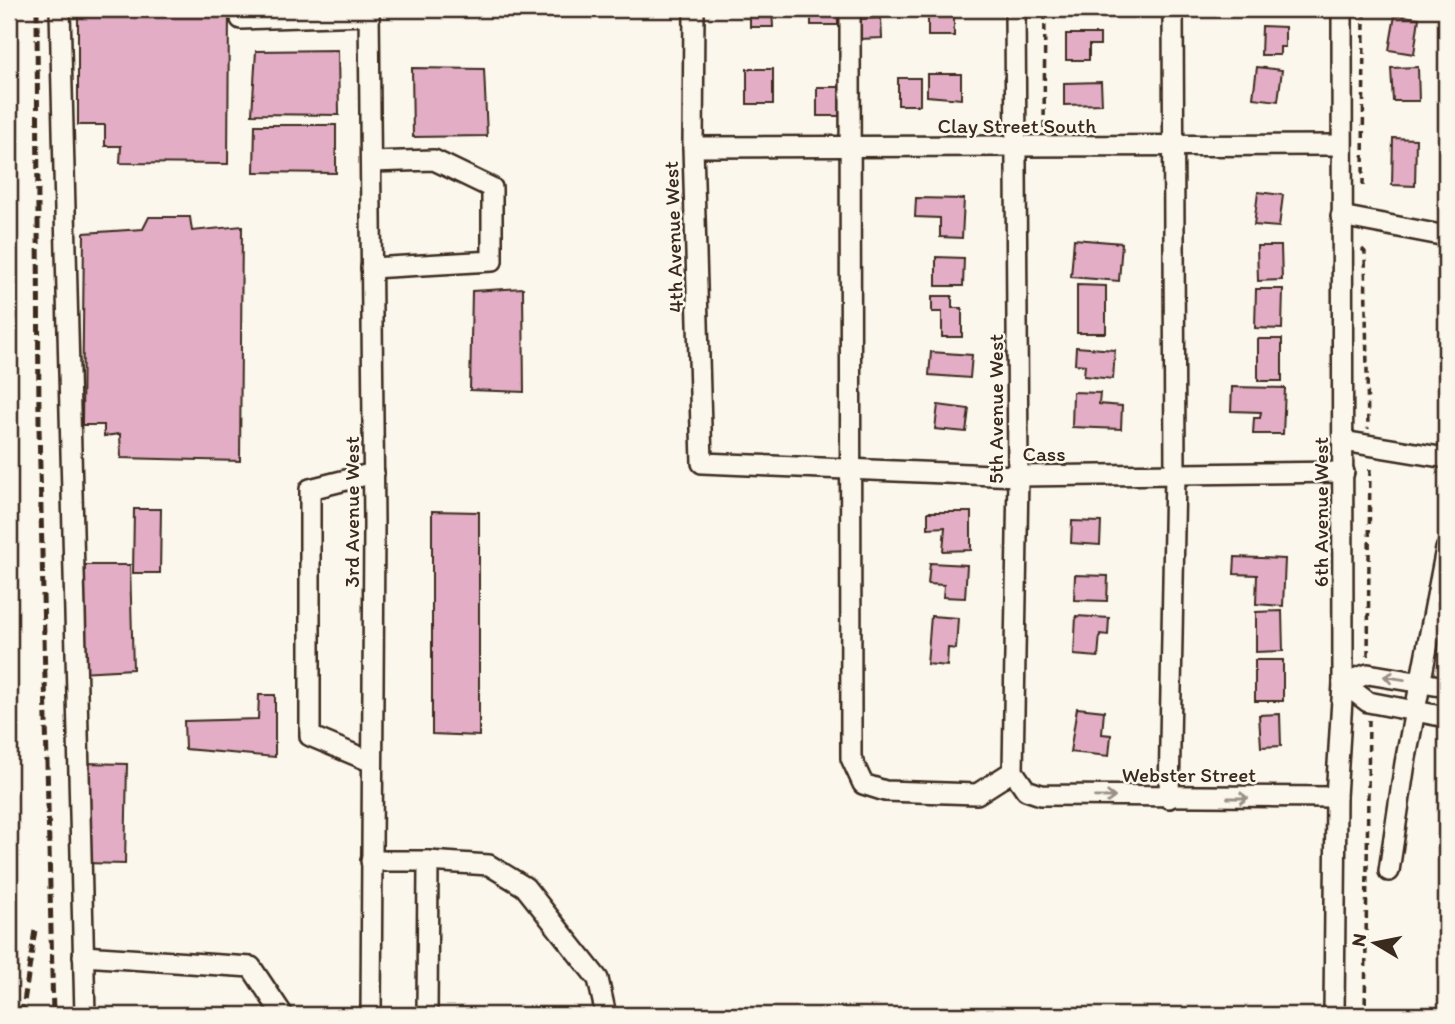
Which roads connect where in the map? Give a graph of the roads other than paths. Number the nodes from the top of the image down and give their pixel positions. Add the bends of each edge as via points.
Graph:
1 (60, 9) edge
2 (241, 9) edge
3 (694, 9) edge
4 (850, 9) edge
5 (1015, 9) edge
6 (1173, 9) edge
7 (1342, 9) edge
8 (369, 12) edge
9 (1340, 145) junction
10 (693, 147) junction
11 (850, 147) junction
12 (1173, 147) junction
13 (1016, 148) junction
14 (371, 162) junction
15 (1349, 218) junction
16 (1446, 236) edge
17 (372, 268) junction
18 (1343, 441) junction
19 (1446, 458) edge
20 (702, 463) joint
21 (849, 469) junction
22 (1344, 472) junction
23 (374, 473) junction
24 (1174, 474) junction
25 (1018, 476) junction
26 (1446, 549) edge
27 (1343, 682) junction
28 (1421, 683) junction
29 (1446, 687) edge
30 (1415, 712) junction
31 (1446, 717) edge
32 (372, 762) junction
33 (1013, 771) junction
34 (1336, 797) junction
35 (1169, 798) junction
36 (372, 861) junction
37 (428, 861) junction
38 (1389, 871) dead end
39 (83, 956) junction
40 (85, 1015) edge
41 (283, 1015) edge
42 (370, 1015) edge
43 (427, 1015) edge
44 (606, 1015) edge
45 (1334, 1015) edge

1 - 39 street
2 - 8 street via 241,19
3 - 10 street, 4th Avenue West
4 - 11 street
5 - 13 street, 5th Avenue West
6 - 12 street
7 - 9 street, 6th Avenue West
8 - 14 street, 3rd Avenue West
9 - 12 street, Clay Street South
9 - 15 street, 6th Avenue West
10 - 11 street, Clay Street South
10 - 20 street, 4th Avenue West
11 - 13 street, Clay Street South
11 - 21 street
12 - 13 street, Clay Street South
12 - 24 street
13 - 25 street, 5th Avenue West
14 - 17 street, 3rd Avenue West
14 - 17 street via 434,160 492,188 492,261
15 - 16 street
15 - 18 street, 6th Avenue West
17 - 23 street, 3rd Avenue West
18 - 19 street
18 - 22 street, 6th Avenue West
20 - 21 street, Cass
21 - 25 street, Cass
21 - 33 street via 851,758 863,784 885,791 977,794
22 - 24 street, Cass
22 - 27 street, 6th Avenue West
23 - 32 street, 3rd Avenue West
23 - 32 street via 310,489 310,736
24 - 25 street, Cass
24 - 35 street
25 - 33 street, 5th Avenue West
26 - 28 street
28 -> 27 street via 1368,674
27 - 30 street via 1368,702
27 - 34 street, 6th Avenue West
28 - 29 street
28 - 30 street
30 - 31 street
30 - 38 street
32 - 36 street, 3rd Avenue West
33 -> 35 street, Webster Street via 1026,790 1041,795
35 -> 34 street, Webster Street
34 - 45 street, 6th Avenue West
36 - 37 street
36 - 42 street, 3rd Avenue West
37 - 43 street
37 - 44 street via 489,865 525,887 598,979
39 - 40 street
39 - 41 street via 251,967

